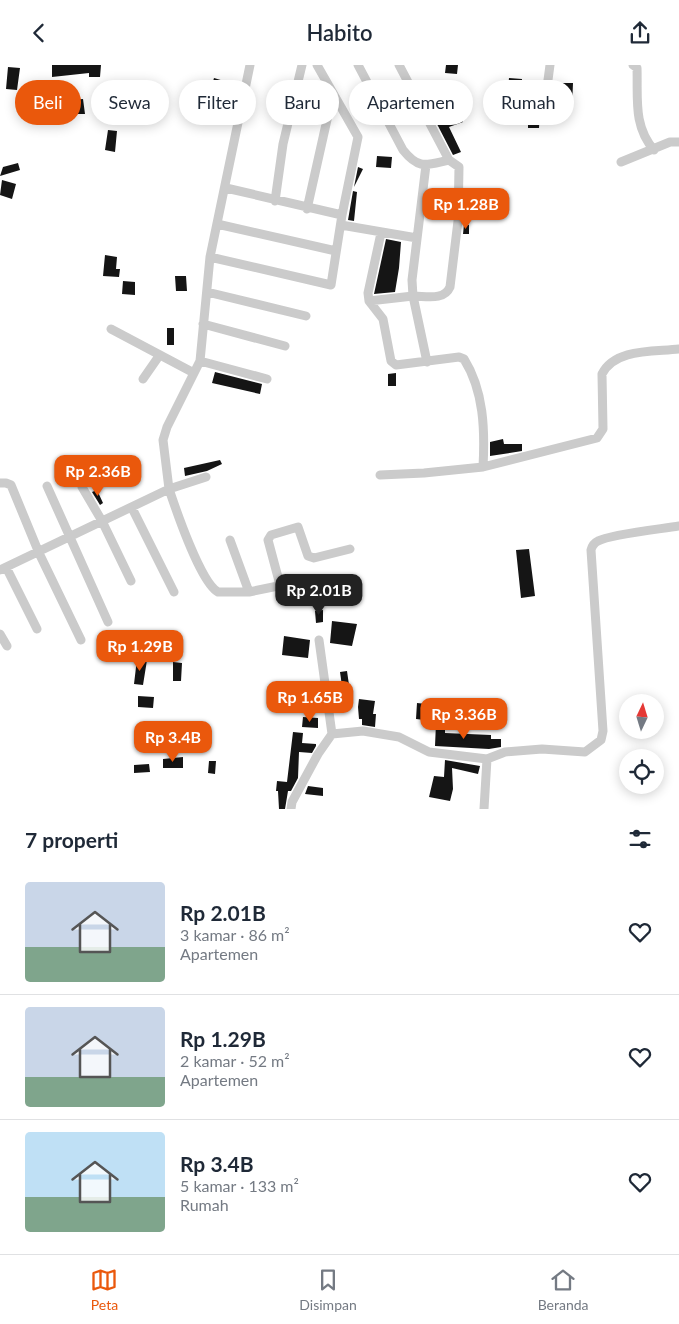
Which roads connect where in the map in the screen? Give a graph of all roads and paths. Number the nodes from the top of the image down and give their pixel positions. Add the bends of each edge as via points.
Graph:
1 (250, 65) edge
2 (302, 65) edge
3 (317, 65) edge
4 (358, 65) edge
5 (399, 65) edge
6 (550, 65) edge
7 (632, 65) edge
8 (326, 80) edge
9 (548, 80) edge
10 (339, 104) edge
11 (326, 125) edge
12 (679, 142) edge
13 (654, 150) junction
14 (449, 160) junction
15 (620, 162) dead end
16 (426, 165) junction
17 (226, 188) junction
18 (275, 201) junction
19 (307, 209) junction
20 (341, 220) junction
21 (217, 224) junction
22 (380, 233) junction
23 (417, 238) junction
24 (336, 251) junction
25 (210, 257) junction
26 (207, 292) junction
27 (413, 296) junction
28 (369, 301) junction
29 (306, 315) dead end
30 (202, 324) junction
31 (112, 329) dead end
32 (285, 346) dead end
33 (679, 349) edge
34 (159, 357) junction
35 (200, 361) junction
36 (427, 362) junction
37 (194, 373) junction
38 (143, 379) dead end
39 (267, 379) dead end
40 (483, 467) junction
41 (380, 475) dead end
42 (206, 477) dead end
43 (0, 483) edge
44 (47, 486) dead end
45 (82, 487) dead end
46 (169, 489) junction
47 (132, 508) junction
48 (102, 521) junction
49 (679, 526) edge
50 (70, 538) junction
51 (230, 540) dead end
52 (350, 549) dead end
53 (39, 553) junction
54 (3, 569) edge
55 (131, 581) dead end
56 (174, 592) dead end
57 (249, 592) junction
58 (108, 622) dead end
59 (36, 629) dead end
60 (0, 634) edge
61 (81, 640) dead end
62 (319, 640) dead end
63 (7, 646) dead end
64 (332, 734) junction
65 (487, 759) junction
66 (291, 809) edge
67 (484, 809) edge

1 - 17 street
2 - 18 street via 283,144
3 - 8 street
4 - 16 street via 403,150 413,162
5 - 14 street
6 - 9 street
7 - 13 street via 637,68 637,112 641,129
10 - 20 street via 358,137
11 - 19 street
12 - 13 street via 670,142
13 - 15 street
14 - 16 street
14 - 27 street via 459,167 458,221 450,287 440,297
16 - 23 street
17 - 18 street
17 - 21 street
18 - 19 street
19 - 20 street
20 - 22 street
20 - 24 street
21 - 24 street
21 - 25 street
22 - 23 street
22 - 28 street
23 - 27 street
24 - 25 street via 331,285
25 - 26 street
26 - 29 street
26 - 30 street
27 - 28 street
27 - 36 street
28 - 36 street via 383,319 393,364
30 - 32 street
30 - 35 street
31 - 34 street
33 - 40 street via 626,355 606,366 602,374 603,429 597,438
34 - 37 street
34 - 38 street
35 - 37 street
35 - 39 street
36 - 40 street via 458,357 466,361 478,389 484,425
37 - 46 street via 164,439
40 - 41 street
42 - 46 street
43 - 53 street via 11,485
44 - 50 street
45 - 48 street
46 - 47 street
46 - 57 street via 208,582 218,592
47 - 48 street
47 - 56 street
48 - 50 street
48 - 55 street
49 - 65 street via 598,540 592,547 604,731 601,740 585,752 542,749 505,752
50 - 53 street
50 - 58 street
51 - 57 street
52 - 57 street via 312,558 308,556 298,527 271,535 268,540 279,584 276,588
53 - 54 street
53 - 61 street
54 - 59 street
60 - 63 street
62 - 64 street
64 - 65 street via 363,731 399,737 429,752
64 - 66 street via 318,754
65 - 67 street

